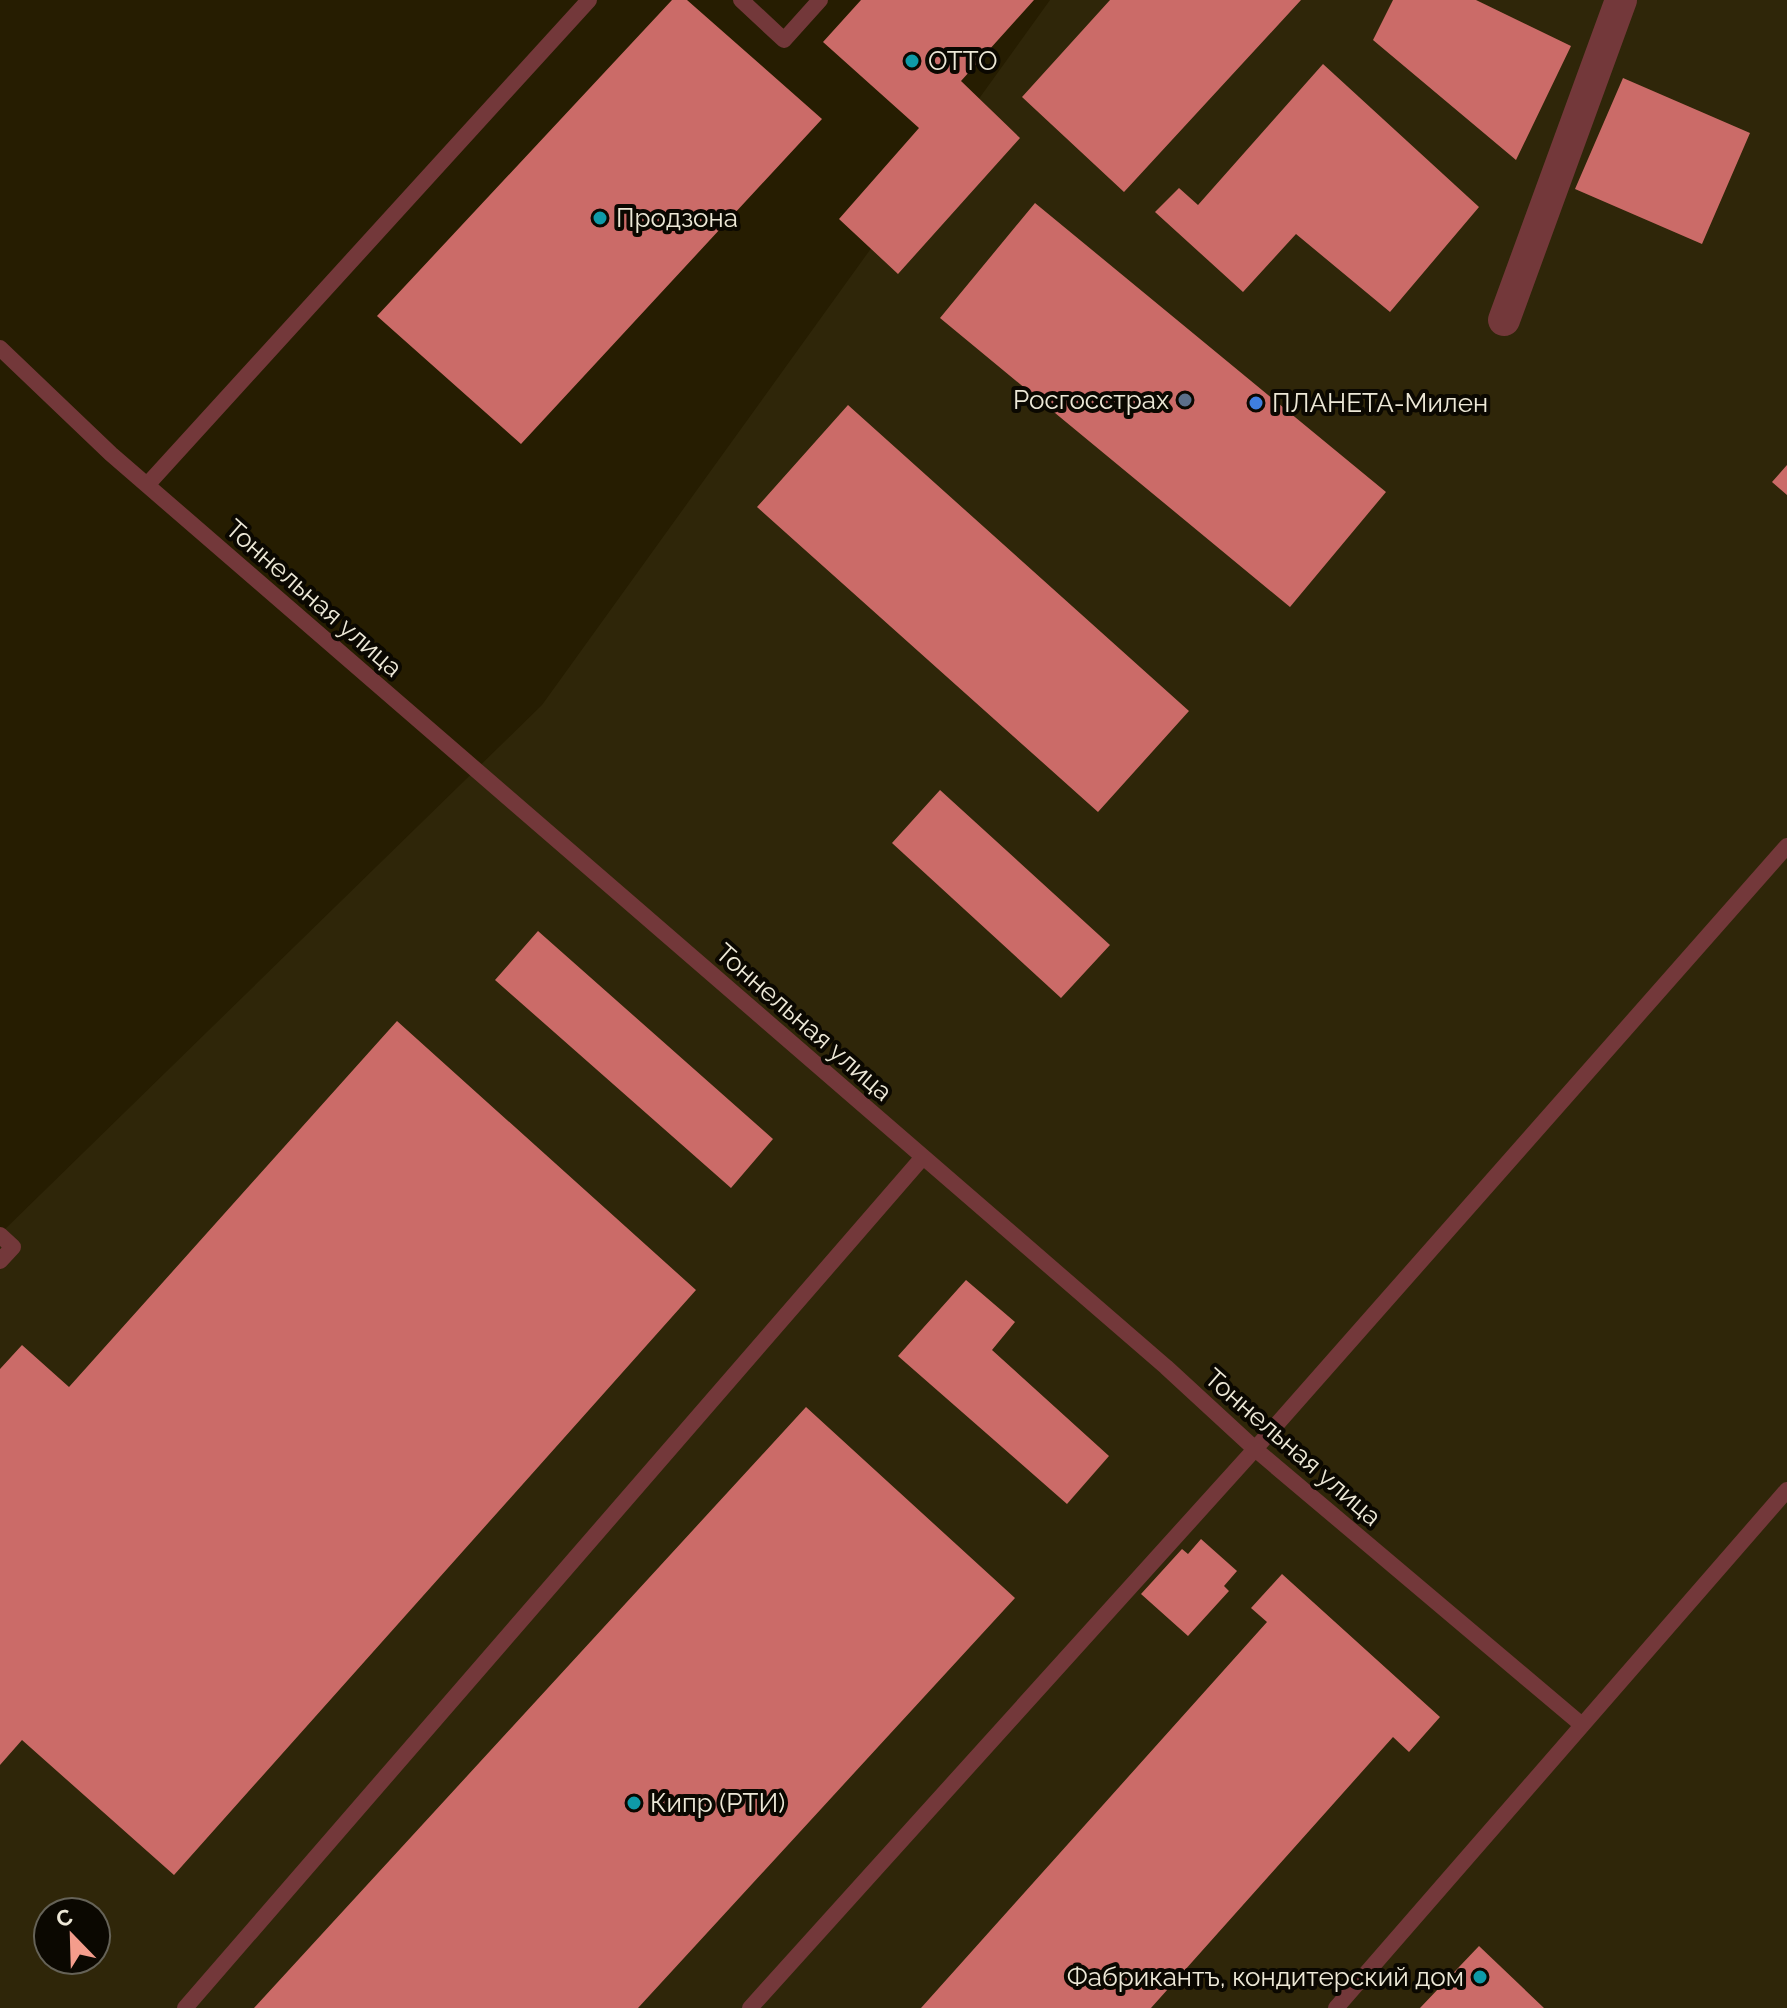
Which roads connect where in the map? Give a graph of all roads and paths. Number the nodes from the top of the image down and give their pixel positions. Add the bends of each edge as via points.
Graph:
1 (589, 0) edge
2 (741, 0) edge
3 (820, 0) edge
4 (1621, 0) edge
5 (1504, 320) dead end
6 (0, 348) edge
7 (147, 485) junction
8 (1787, 846) edge
9 (923, 1157) junction
10 (0, 1235) edge
11 (0, 1261) edge
12 (1255, 1449) junction
13 (1787, 1490) edge
14 (1582, 1725) junction
15 (185, 2008) edge
16 (750, 2008) edge
17 (1336, 2008) edge

1 - 7 lane
2 - 3 lane via 784,40
4 - 5 street
6 - 7 lane, Тоннельная улица
7 - 9 lane, Тоннельная улица
8 - 12 lane
9 - 12 lane, Тоннельная улица
9 - 15 lane
10 - 11 lane via 13,1247
12 - 14 lane, Тоннельная улица
12 - 16 lane
13 - 14 lane
14 - 17 lane

